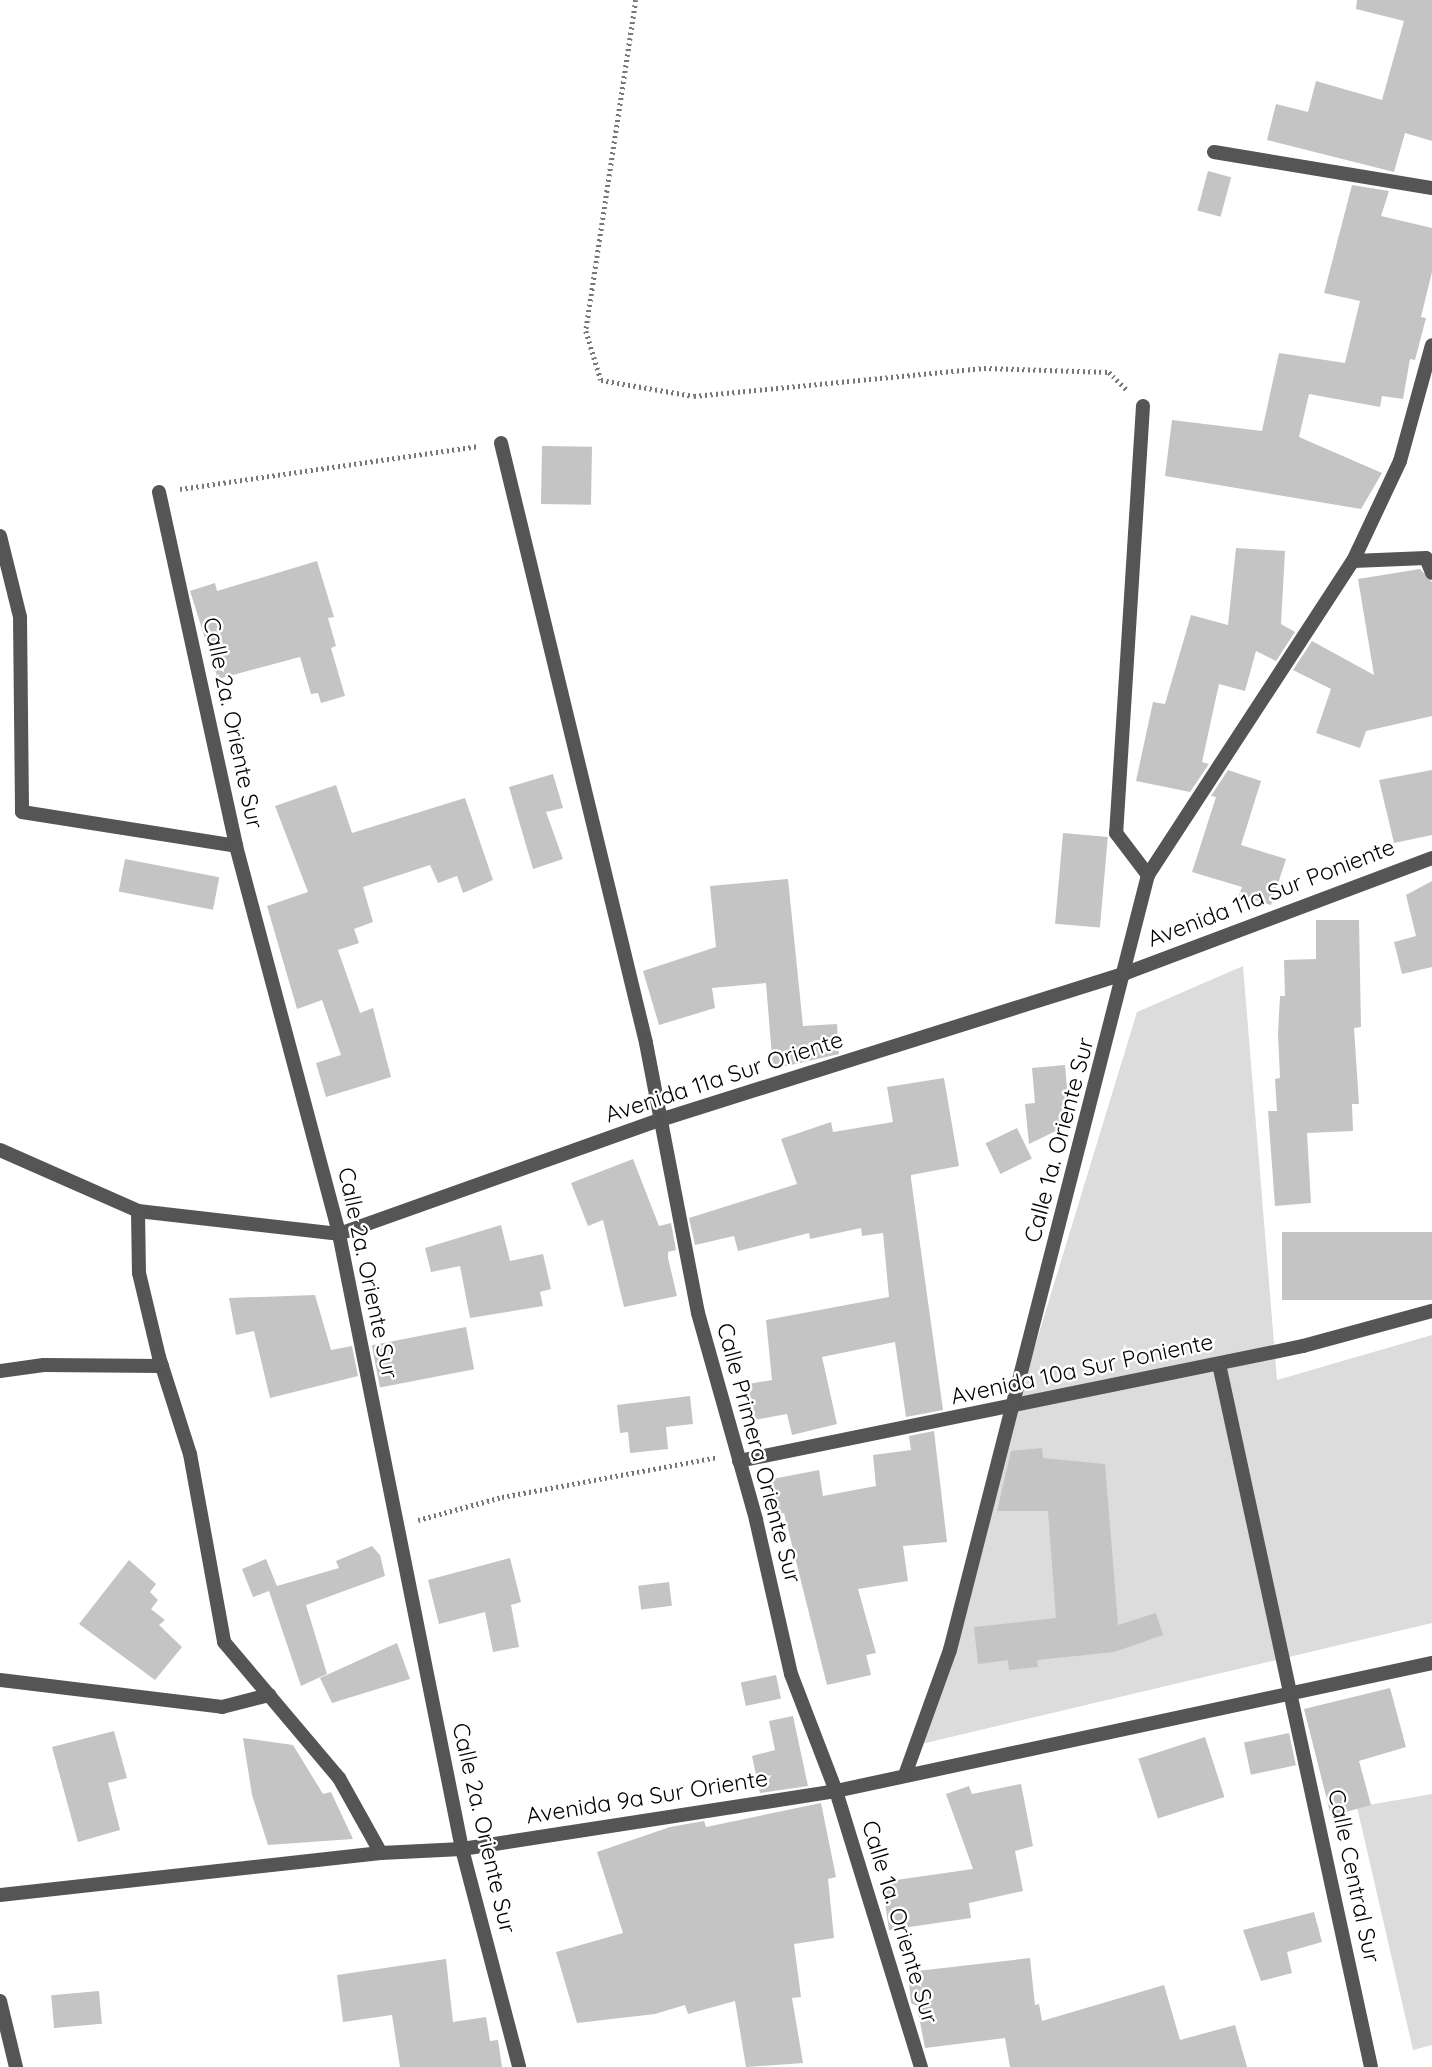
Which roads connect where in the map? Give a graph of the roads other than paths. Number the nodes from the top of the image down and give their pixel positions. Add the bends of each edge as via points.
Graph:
1 (1214, 152) dead end
2 (1432, 188) edge
3 (1432, 345) edge
4 (1143, 406) road end
5 (501, 443) road end
6 (159, 492) road end
7 (0, 537) edge
8 (1353, 561) junction
9 (1432, 573) edge
10 (236, 846) junction
11 (1432, 858) edge
12 (1148, 875) junction
13 (1126, 973) junction
14 (660, 1120) junction
15 (0, 1150) edge
16 (138, 1211) junction
17 (339, 1234) junction
18 (1432, 1311) edge
19 (1219, 1364) junction
20 (162, 1366) junction
21 (0, 1371) edge
22 (1011, 1408) junction
23 (739, 1457) junction
24 (1432, 1663) edge
25 (0, 1680) edge
26 (1294, 1694) junction
27 (269, 1695) junction
28 (905, 1775) junction
29 (836, 1791) junction
30 (462, 1849) junction
31 (381, 1853) junction
32 (0, 1895) edge
33 (0, 2001) edge
34 (16, 2067) edge
35 (519, 2067) edge
36 (920, 2067) edge
37 (1371, 2067) edge

1 - 2 street
3 - 8 street, Calle 1a. Oriente Sur via 1400,461
4 - 12 street via 1116,832
5 - 14 street, Calle Primera Oriente Sur via 646,1043
6 - 10 street, Calle 2a. Oriente Sur
7 - 10 street via 20,617 22,812
8 - 9 street via 1426,558
8 - 12 street, Calle 1a. Oriente Sur
10 - 17 street, Calle 2a. Oriente Sur
11 - 13 street, Avenida 11a Sur Poniente
12 - 13 street, Calle 1a. Oriente Sur
13 - 14 street, Avenida 11a Sur Oriente
13 - 22 street, Calle 1a. Oriente Sur
14 - 17 street, Avenida 11a Sur Oriente
14 - 23 street, Calle Primera Oriente Sur via 698,1313
15 - 16 street
16 - 17 street
16 - 20 street via 139,1273
17 - 30 street, Calle 2a. Oriente Sur
18 - 19 street, Avenida 10a Sur Poniente
19 - 22 street, Avenida 10a Sur Poniente
19 - 26 street, Calle Central Sur
20 - 21 street via 44,1365
20 - 27 street via 190,1454 224,1642
22 - 23 street, Avenida 10a Sur Poniente
22 - 28 street, Calle 1a. Oriente Sur via 950,1650
23 - 29 street, Calle Primera Oriente Sur via 791,1674
24 - 26 street, Avenida 9a Sur Oriente
25 - 27 street via 222,1707
26 - 28 street, Avenida 9a Sur Oriente
26 - 37 street, Calle Central Sur
27 - 31 street via 339,1777
28 - 29 street, Avenida 9a Sur Oriente
29 - 30 street, Avenida 9a Sur Oriente
29 - 36 street, Calle 1a. Oriente Sur
30 - 31 street, Avenida 9a Sur Oriente
30 - 35 street, Calle 2a. Oriente Sur
31 - 32 street, Avenida 9a Sur Oriente
33 - 34 street

